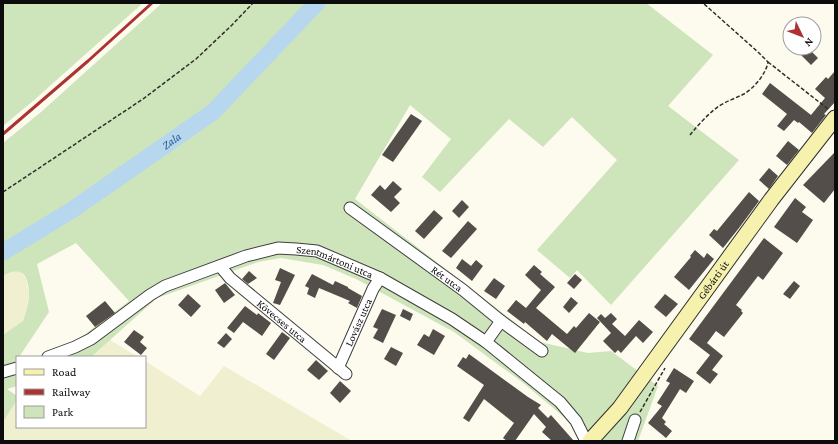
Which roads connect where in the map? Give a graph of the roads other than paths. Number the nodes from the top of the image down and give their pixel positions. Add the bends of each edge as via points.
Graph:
1 (832, 114) edge
2 (350, 208) dead end
3 (220, 266) junction
4 (380, 278) junction
5 (501, 322) junction
6 (486, 342) junction
7 (542, 351) dead end
8 (51, 356) edge
9 (16, 368) edge
10 (342, 371) joint
11 (3, 372) edge
12 (635, 420) dead end
13 (586, 441) edge
14 (590, 441) edge
15 (628, 441) edge

1 - 14 main road, Gébárti út via 620,408
2 - 5 street, Rét utca via 463,290
3 - 4 street, Szentmártoni utca via 278,248 296,248 317,251
3 - 8 street, Szentmártoni utca via 165,286 91,339
3 - 10 street, Kövecses utca via 230,278
4 - 6 street, Szentmártoni utca via 452,319
4 - 10 street, Lovász utca via 373,289
5 - 6 street
5 - 7 street, Rét utca
6 - 13 street, Szentmártoni utca via 560,402 576,421
9 - 11 street
12 - 15 street

